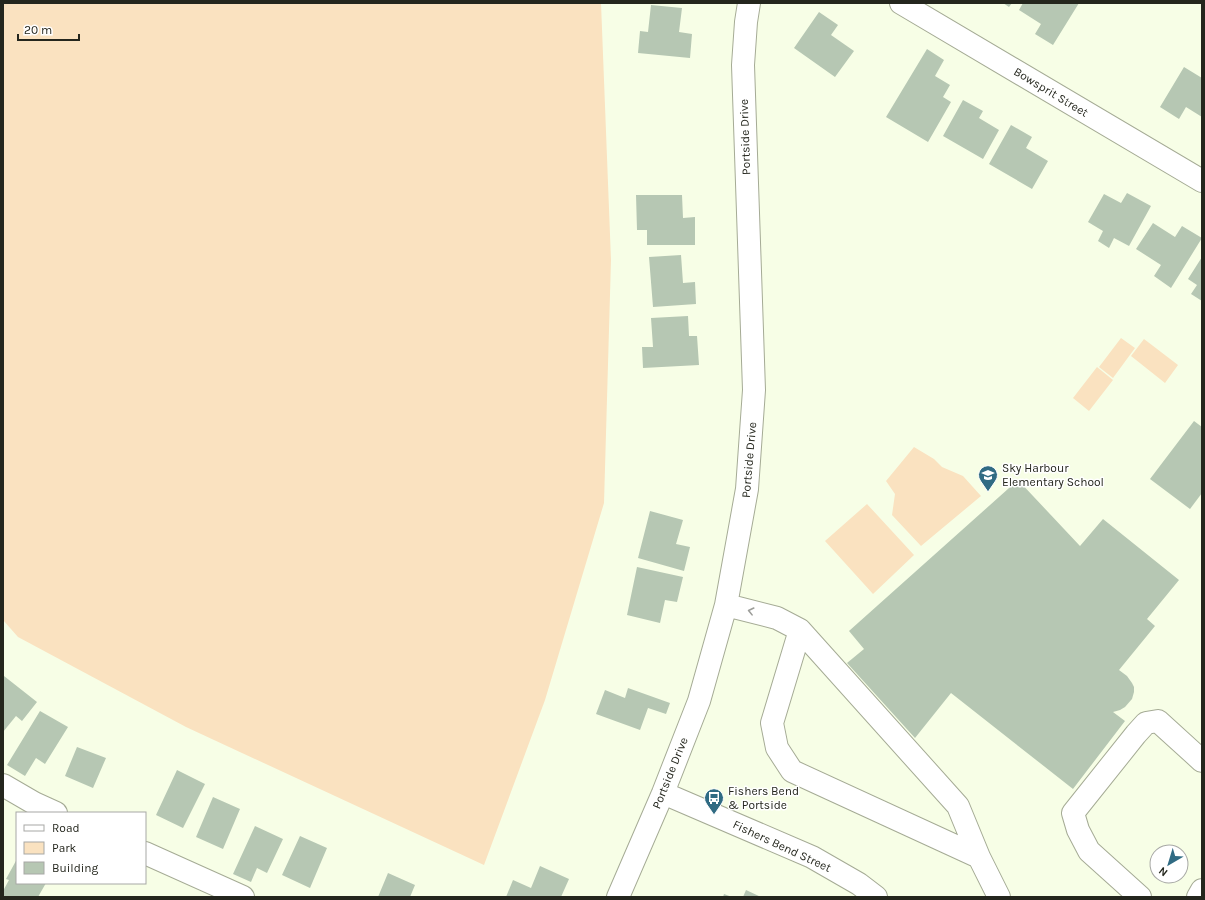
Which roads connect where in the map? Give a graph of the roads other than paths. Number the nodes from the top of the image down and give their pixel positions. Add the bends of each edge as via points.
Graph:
1 (749, 3) edge
2 (901, 3) edge
3 (1202, 181) edge
4 (726, 605) junction
5 (800, 630) junction
6 (1202, 761) edge
7 (3, 785) edge
8 (663, 793) junction
9 (54, 812) edge
10 (146, 853) edge
11 (980, 857) junction
12 (1202, 890) edge
13 (243, 897) edge
14 (618, 897) edge
15 (876, 897) edge
16 (999, 897) edge
17 (1140, 897) edge
18 (1198, 897) edge

1 - 4 street, Portside Drive via 743,65 754,390 748,489
2 - 3 street, Bowsprit Street
5 -> 4 street via 777,618
4 - 8 street, Portside Drive via 699,701
5 - 11 street via 958,806
5 - 11 street via 772,723 777,748 792,771
6 - 17 street via 1158,721 1146,723 1073,813 1088,851
7 - 9 street
8 - 14 street, Portside Drive
8 - 15 street, Fishers Bend Street via 812,857 859,884
10 - 13 street
11 - 16 street
12 - 18 street

